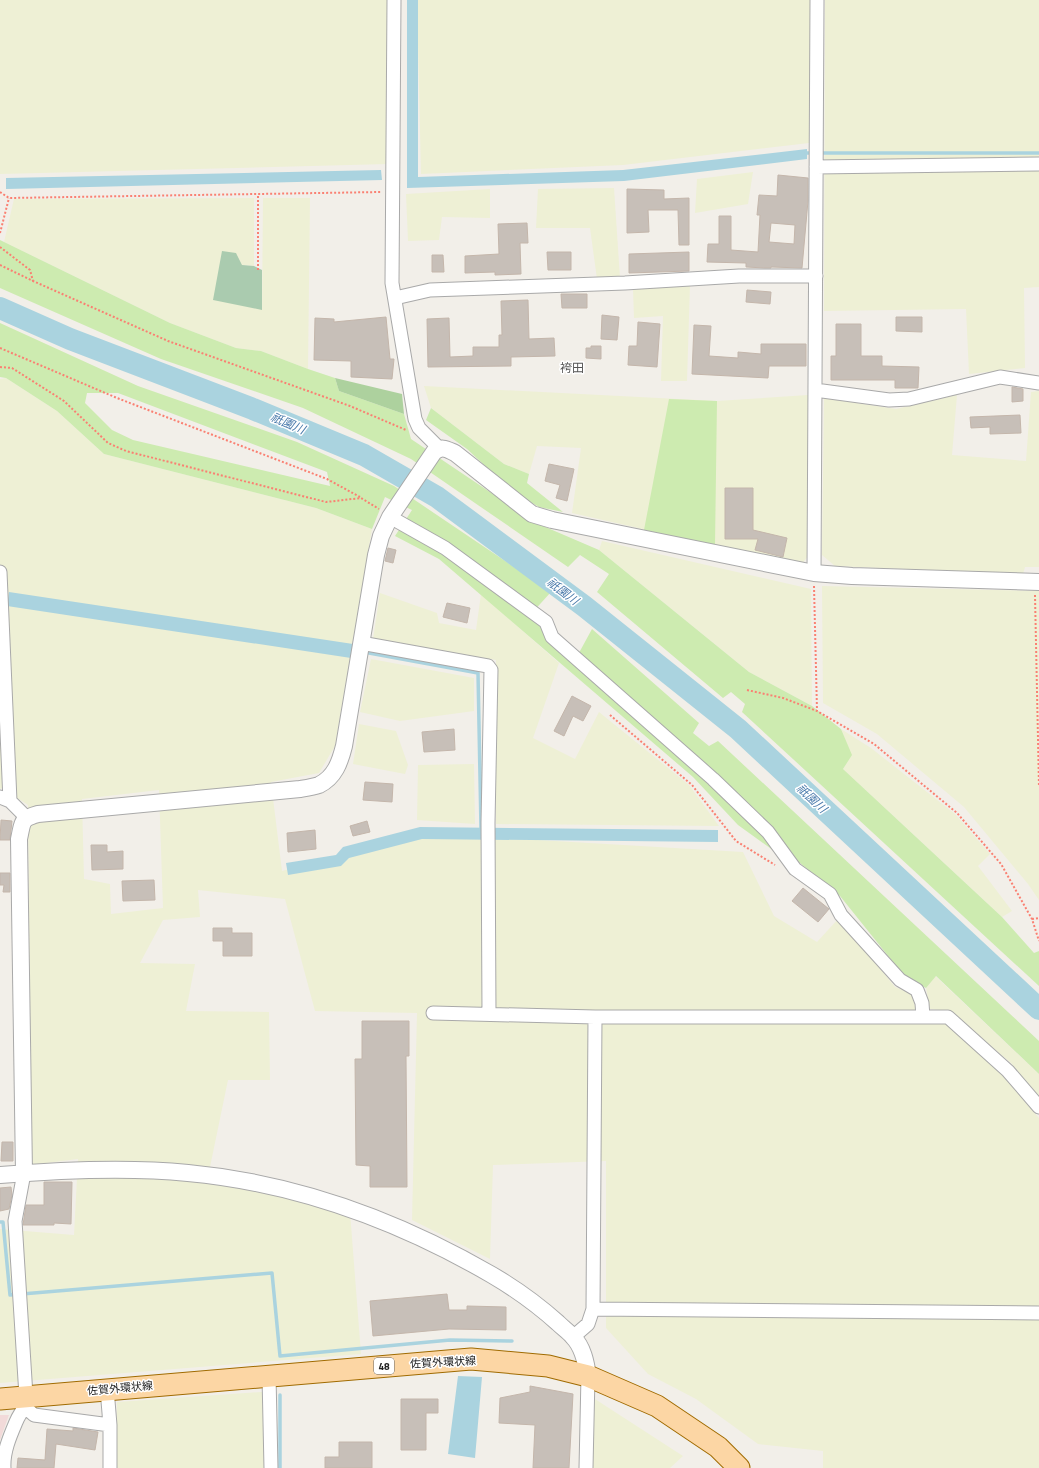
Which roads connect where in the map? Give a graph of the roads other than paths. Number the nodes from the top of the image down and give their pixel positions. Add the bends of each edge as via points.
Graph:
1 (394, 0) edge
2 (817, 0) edge
3 (1039, 164) edge
4 (816, 167) junction
5 (816, 276) junction
6 (395, 298) junction
7 (1039, 383) edge
8 (815, 390) junction
9 (436, 450) junction
10 (390, 517) junction
11 (0, 572) edge
12 (814, 573) junction
13 (1037, 582) edge
14 (361, 643) junction
15 (5, 799) edge
16 (26, 817) junction
17 (433, 1013) dead end
18 (489, 1014) junction
19 (594, 1017) junction
20 (923, 1017) junction
21 (1039, 1107) edge
22 (24, 1173) junction
23 (0, 1175) edge
24 (593, 1309) junction
25 (1039, 1313) edge
26 (574, 1337) junction
27 (270, 1376) junction
28 (588, 1376) junction
29 (107, 1389) junction
30 (0, 1398) edge
31 (26, 1402) junction
32 (110, 1425) junction
33 (4, 1468) edge
34 (110, 1468) edge
35 (271, 1468) edge
36 (586, 1468) edge
37 (739, 1468) edge

1 - 6 street via 392,283
2 - 4 street
3 - 4 street
4 - 5 street
5 - 6 street via 739,276 626,284 430,290
5 - 8 street
6 - 9 street via 414,419
7 - 8 street via 1000,378 909,399 889,400
8 - 12 street
9 - 10 street
9 - 12 street via 446,448 455,453 532,514
10 - 14 street via 376,555
10 - 20 street via 445,548 546,622 552,637 713,779 768,832 795,869 830,894 841,915 900,980 917,990 922,1003
11 - 15 street
12 - 13 street
14 - 16 street via 340,763 319,785
14 - 18 street via 488,666 491,670 488,823
15 - 16 street
16 - 22 street via 19,839
17 - 18 street
18 - 19 street
19 - 20 street
19 - 24 street
20 - 21 street via 948,1017 1008,1071
22 - 23 street
22 - 26 street via 108,1170 188,1173 252,1182 329,1202 386,1222 453,1253 511,1286
22 - 31 street via 15,1221
24 - 25 street
24 - 26 street via 588,1324
26 - 28 street via 584,1356
27 - 28 main road, 佐賀外環状線 / 48 via 471,1359 548,1366
27 - 29 main road, 佐賀外環状線 / 48
27 - 35 street
28 - 36 street
28 - 37 main road, 佐賀外環状線 / 48 via 657,1406 718,1448
29 - 31 main road, 佐賀外環状線 / 48
29 - 32 street
30 - 31 main road, 佐賀外環状線 / 48
31 - 32 street via 34,1415
31 - 33 street via 6,1450
32 - 34 street

